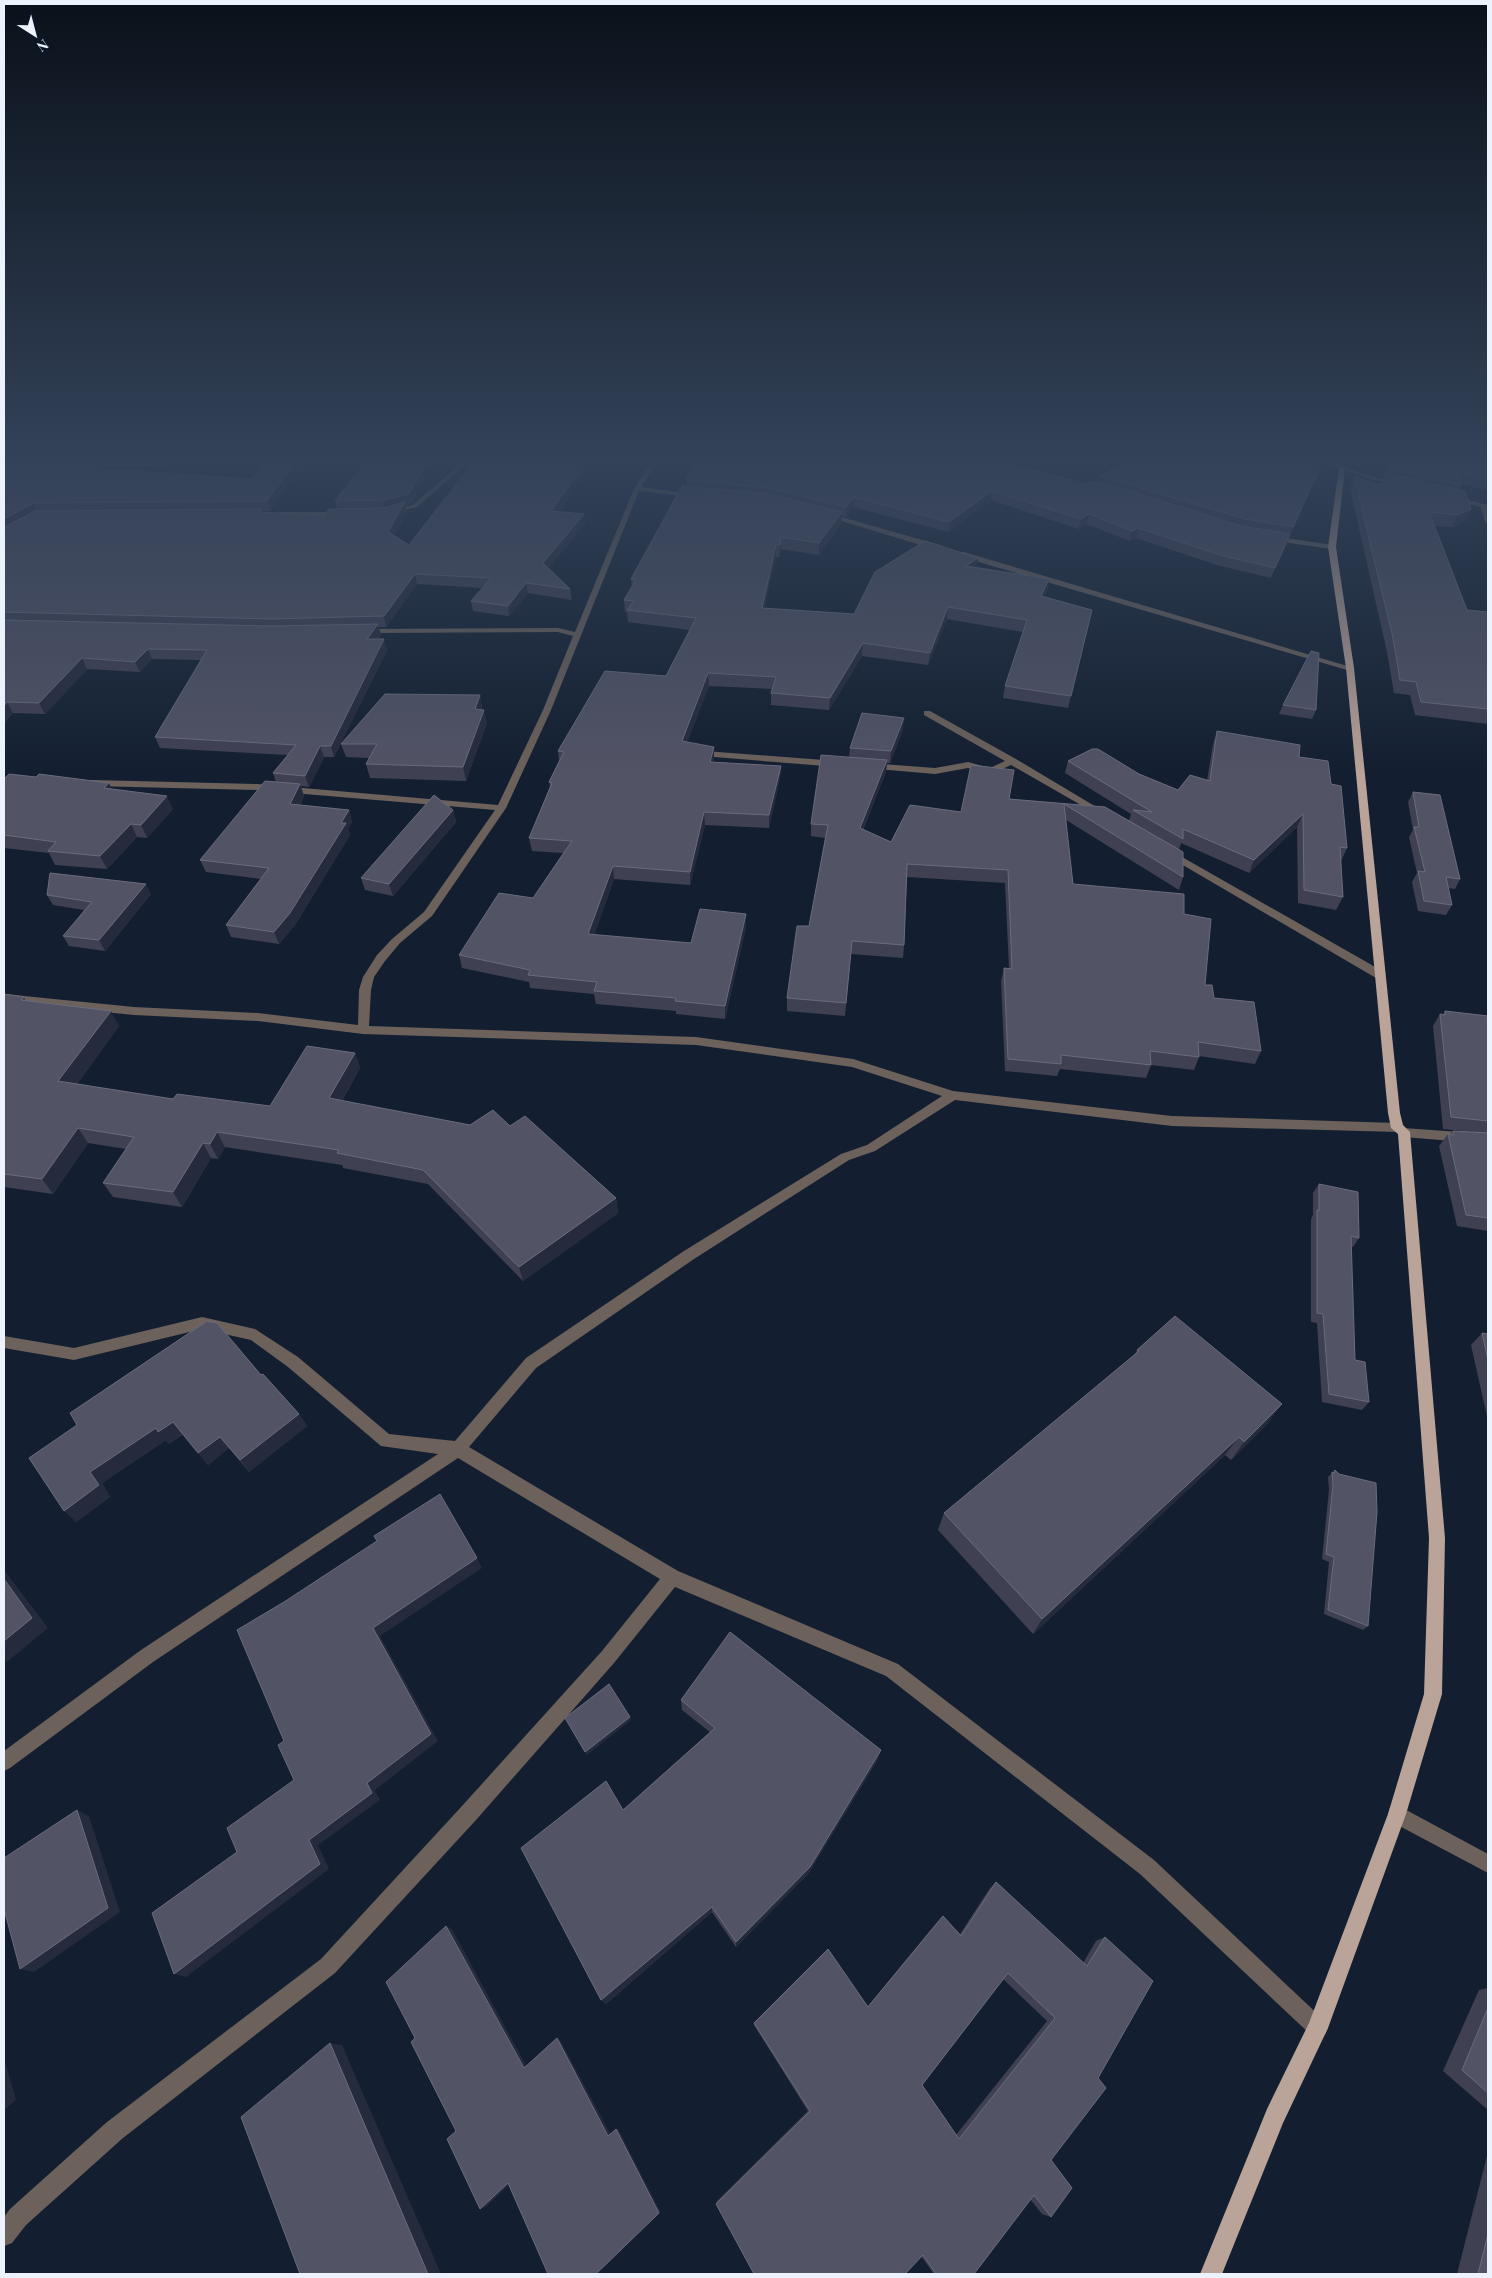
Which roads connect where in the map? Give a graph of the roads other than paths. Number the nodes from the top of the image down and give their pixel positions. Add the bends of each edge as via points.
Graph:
1 (608, 562) edge
2 (990, 562) edge
3 (1334, 562) edge
4 (353, 632) edge
5 (578, 636) junction
6 (1350, 668) junction
7 (927, 713) dead end
8 (705, 754) edge
9 (1013, 762) junction
10 (79, 783) edge
11 (501, 808) junction
12 (1114, 820) edge
13 (1156, 845) edge
14 (1380, 975) junction
15 (4, 998) edge
16 (364, 1030) junction
17 (953, 1095) junction
18 (1400, 1130) junction
19 (1488, 1139) edge
20 (4, 1342) edge
21 (458, 1449) junction
22 (672, 1577) junction
23 (4, 1762) edge
24 (1397, 1814) junction
25 (1488, 1864) edge
26 (1318, 2028) junction
27 (4, 2235) edge
28 (1211, 2274) edge

1 - 5 street
2 - 6 street
3 - 6 main road
4 - 5 street via 558,630
5 - 11 street
6 - 14 main road
7 - 9 street
8 - 9 street via 934,771 968,765 991,771
9 - 12 street
10 - 11 street via 257,787
11 - 16 street via 428,914 396,941 369,977 365,990
13 - 14 street
14 - 18 main road
15 - 16 street via 134,1011 258,1017
16 - 17 street via 696,1041 853,1063
17 - 18 street via 1172,1121
17 - 21 street via 871,1148 845,1156 697,1250 531,1363
18 - 19 street
18 - 24 main road via 1437,1538 1432,1694
20 - 21 street via 74,1354 202,1324 256,1335 386,1441
21 - 22 street
21 - 23 street via 147,1656
22 - 26 street via 892,1670 1147,1867
22 - 27 street via 602,1664 328,1966 115,2130 18,2217
24 - 25 street
24 - 26 main road
26 - 28 main road via 1275,2117

